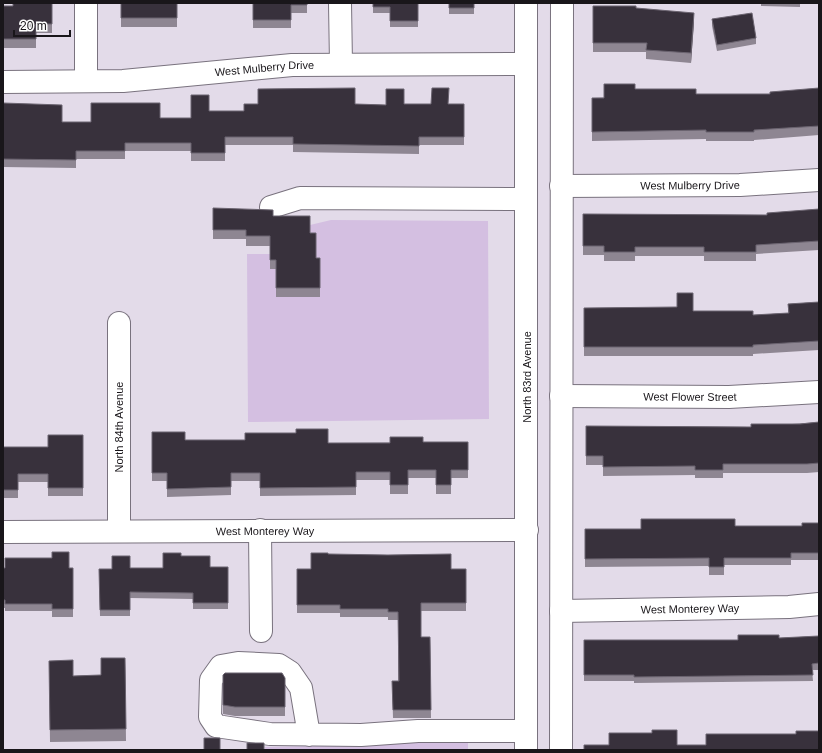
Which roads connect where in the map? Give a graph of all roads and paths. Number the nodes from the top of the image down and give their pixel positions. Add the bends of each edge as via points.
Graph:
1 (86, 3) edge
2 (340, 3) edge
3 (526, 3) edge
4 (562, 3) edge
5 (341, 64) junction
6 (526, 64) junction
7 (86, 81) junction
8 (3, 82) edge
9 (819, 180) edge
10 (561, 186) junction
11 (526, 199) junction
12 (271, 207) dead end
13 (119, 322) dead end
14 (819, 392) edge
15 (561, 396) junction
16 (260, 530) junction
17 (526, 530) junction
18 (119, 531) junction
19 (3, 532) edge
20 (819, 604) edge
21 (561, 611) junction
22 (261, 631) dead end
23 (310, 735) junction
24 (526, 741) edge
25 (561, 750) edge

1 - 7 street
2 - 5 street
3 - 6 street, North 83rd Avenue
4 - 10 street
5 - 6 street, West Mulberry Drive
5 - 7 street, West Mulberry Drive via 292,65 158,78
6 - 11 street, North 83rd Avenue
7 - 8 street, West Mulberry Drive
9 - 10 street, West Mulberry Drive via 740,184
10 - 15 street
11 - 12 street via 300,198
11 - 17 street, North 83rd Avenue
13 - 18 street, North 84th Avenue
14 - 15 street, West Flower Street via 729,397
15 - 21 street
16 - 17 street, West Monterey Way
16 - 18 street, West Monterey Way
16 - 22 street
17 - 24 street, North 83rd Avenue
18 - 19 street, West Monterey Way
20 - 21 street, West Monterey Way via 789,608
21 - 25 street
23 - 23 street via 270,734 216,726 210,717 211,680 221,666 238,663 279,665 290,672 301,688
23 - 24 street via 418,731

